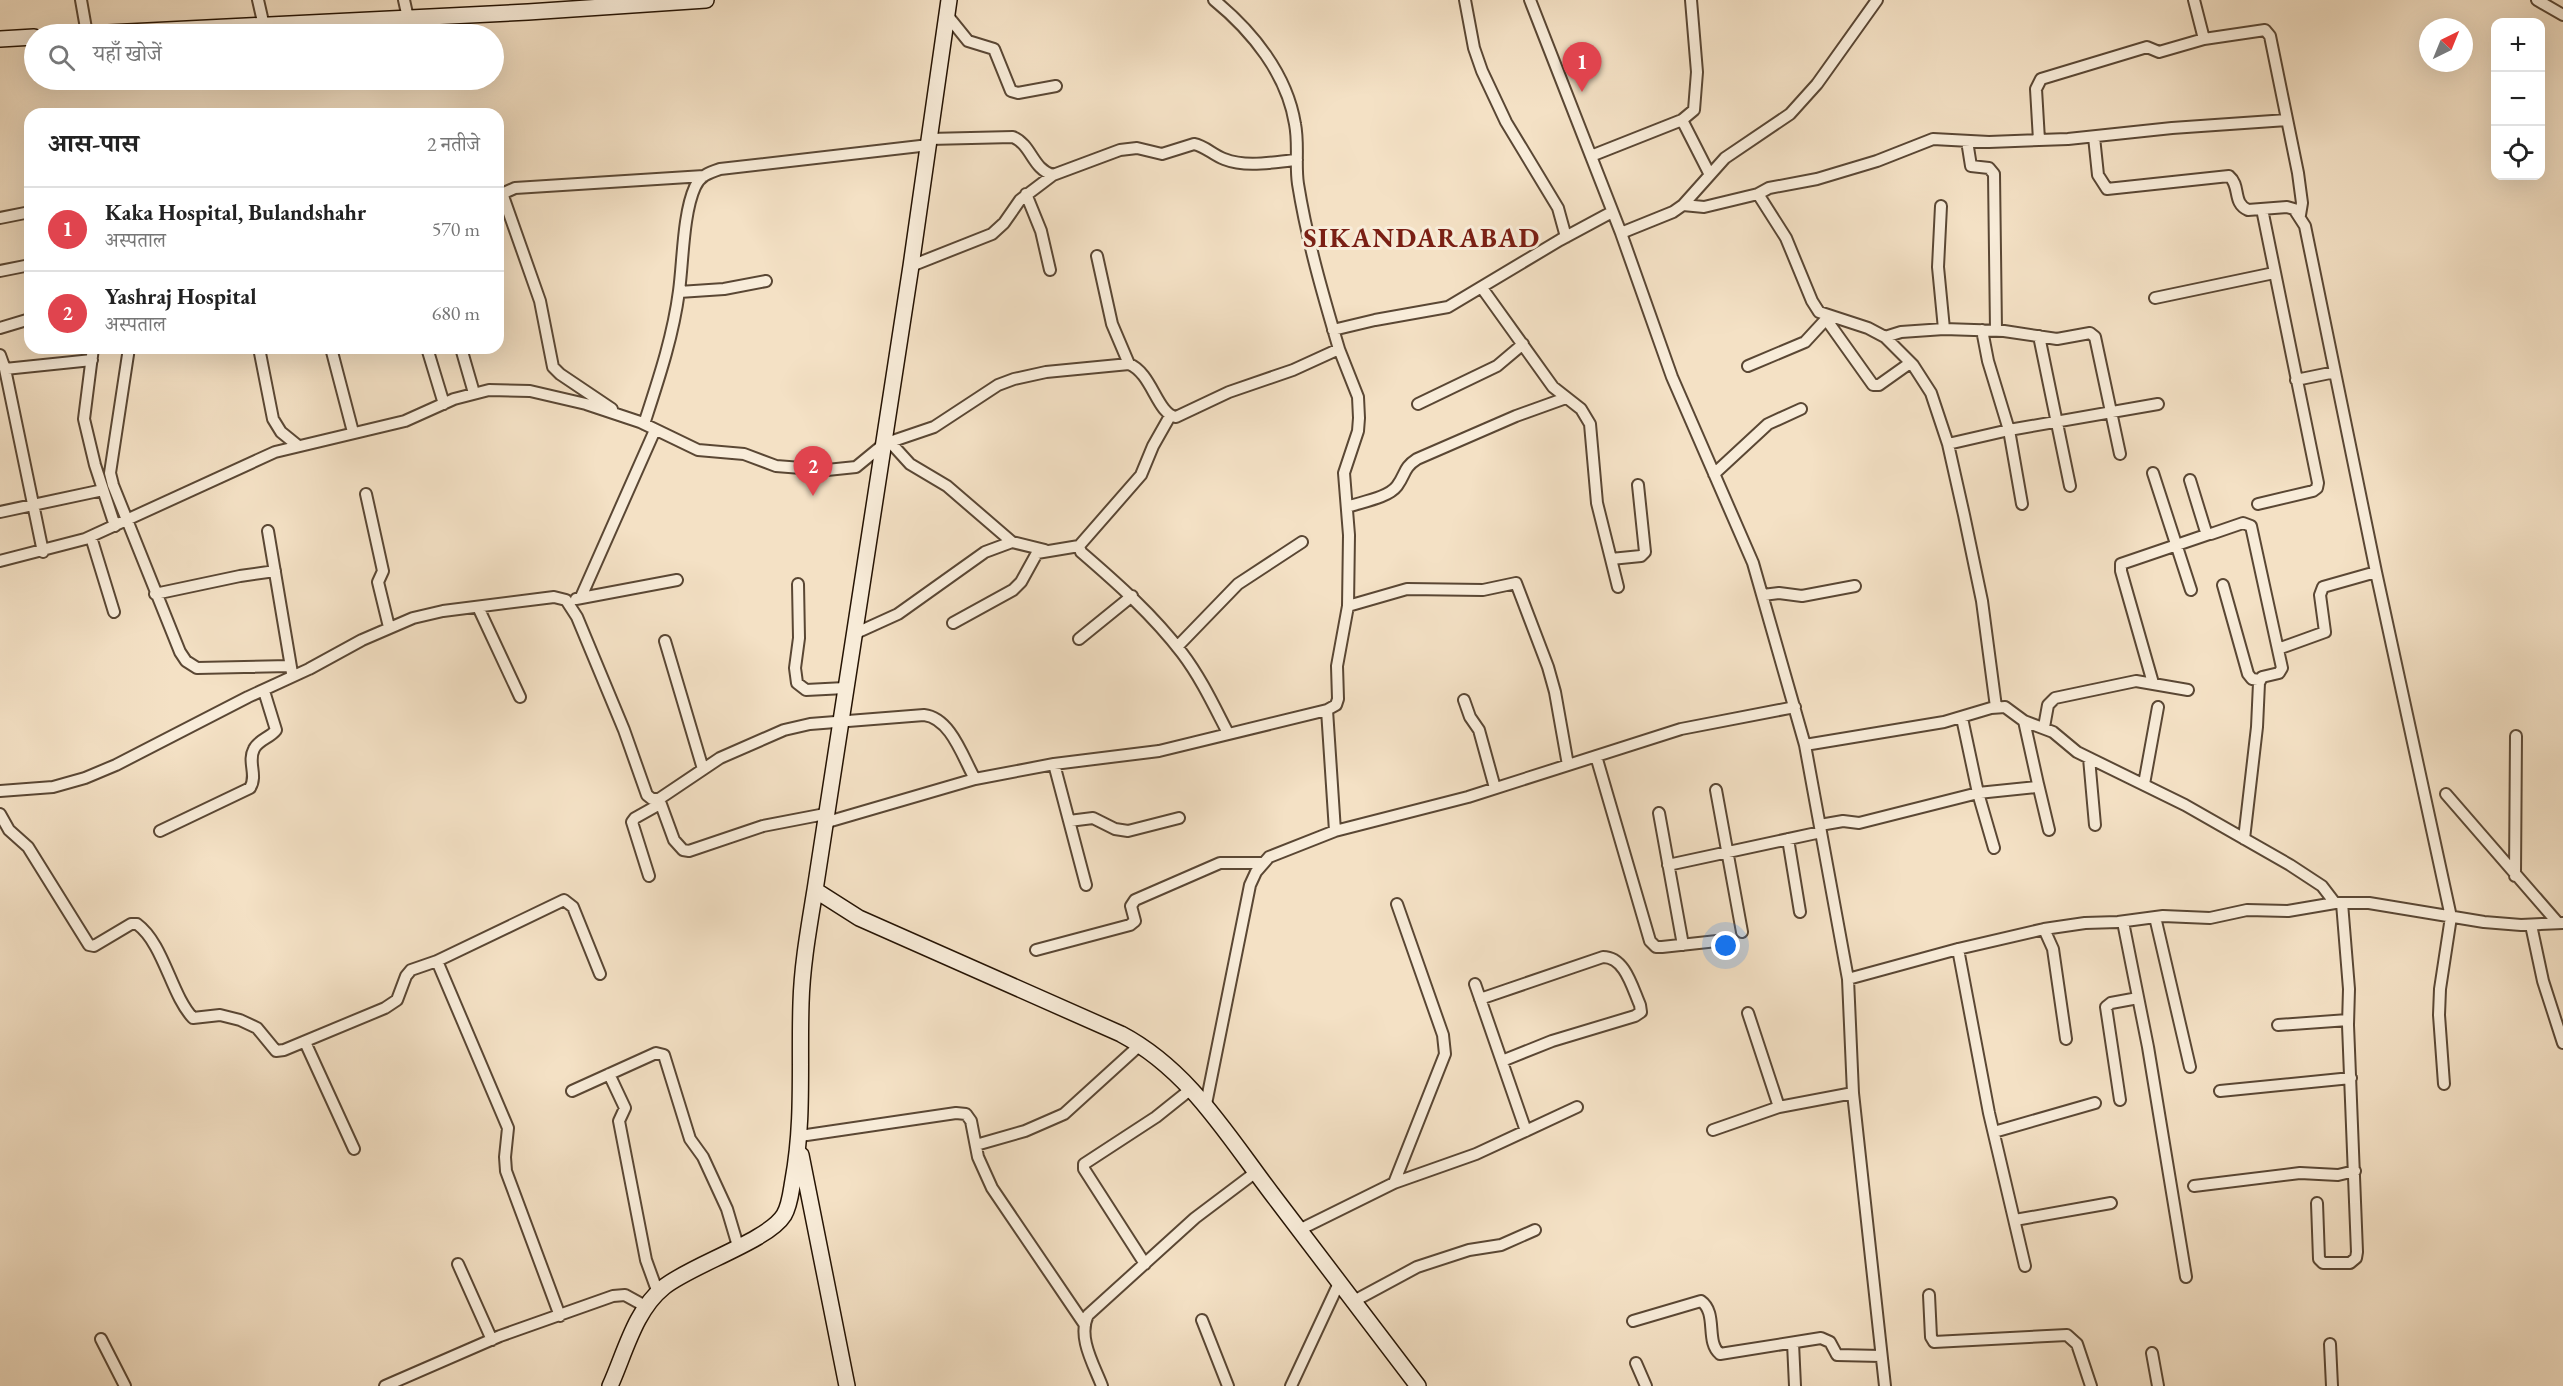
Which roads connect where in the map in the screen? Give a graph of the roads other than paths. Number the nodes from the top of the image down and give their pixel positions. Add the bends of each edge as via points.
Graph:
1 (81, 0) edge
2 (258, 0) edge
3 (405, 0) edge
4 (706, 0) edge
5 (1214, 0) edge
6 (1465, 0) edge
7 (1530, 0) edge
8 (1691, 0) edge
9 (1877, 0) edge
10 (2194, 0) edge
11 (2538, 0) edge
12 (948, 7) edge
13 (2563, 15) edge
14 (408, 18) junction
15 (86, 24) edge
16 (264, 24) edge
17 (300, 24) edge
18 (24, 38) edge
19 (0, 39) edge
20 (2204, 39) junction
21 (1056, 86) dead end
22 (1682, 120) junction
23 (2288, 120) junction
24 (2094, 137) junction
25 (2039, 140) junction
26 (1967, 141) junction
27 (929, 142) junction
28 (1591, 156) junction
29 (1297, 160) junction
30 (1709, 173) junction
31 (1053, 175) junction
32 (704, 176) junction
33 (1026, 194) junction
34 (1758, 194) junction
35 (504, 195) edge
36 (504, 199) edge
37 (1683, 205) junction
38 (1941, 206) dead end
39 (2262, 209) junction
40 (1612, 212) junction
41 (24, 213) edge
42 (2300, 215) junction
43 (0, 219) edge
44 (1621, 233) junction
45 (1566, 237) junction
46 (1097, 256) dead end
47 (24, 266) edge
48 (911, 266) junction
49 (1050, 270) dead end
50 (0, 271) edge
51 (2274, 273) junction
52 (766, 281) dead end
53 (1482, 288) junction
54 (679, 292) junction
55 (2155, 298) dead end
56 (1828, 318) junction
57 (24, 321) edge
58 (0, 328) edge
59 (1944, 329) junction
60 (1333, 330) junction
61 (1982, 330) junction
62 (1996, 330) junction
63 (2039, 336) junction
64 (1886, 337) junction
65 (1523, 344) junction
66 (1340, 349) junction
67 (93, 354) edge
68 (128, 354) edge
69 (260, 354) edge
70 (333, 354) edge
71 (429, 354) edge
72 (463, 354) edge
73 (0, 355) edge
74 (1910, 363) junction
75 (1129, 364) junction
76 (1748, 366) dead end
77 (2336, 372) junction
78 (4, 377) edge
79 (2296, 380) junction
80 (474, 393) junction
81 (1566, 398) junction
82 (444, 404) junction
83 (1418, 404) dead end
84 (2157, 404) dead end
85 (1801, 409) dead end
86 (2111, 412) junction
87 (623, 416) junction
88 (1170, 416) junction
89 (2058, 421) junction
90 (644, 424) junction
91 (656, 430) junction
92 (2008, 430) junction
93 (353, 432) junction
94 (887, 443) junction
95 (1948, 444) junction
96 (297, 445) junction
97 (2120, 454) dead end
98 (2153, 473) dead end
99 (1714, 474) junction
100 (2190, 480) dead end
101 (1638, 485) dead end
102 (2070, 486) dead end
103 (103, 490) junction
104 (366, 494) dead end
105 (2022, 504) dead end
106 (2258, 504) dead end
107 (34, 506) junction
108 (1347, 507) junction
109 (0, 512) edge
110 (121, 523) junction
111 (268, 531) dead end
112 (2209, 534) junction
113 (91, 537) junction
114 (1012, 542) junction
115 (1302, 542) dead end
116 (2177, 544) junction
117 (1079, 546) junction
118 (1045, 550) junction
119 (43, 552) junction
120 (1611, 559) junction
121 (0, 561) edge
122 (275, 571) junction
123 (2376, 572) junction
124 (677, 580) dead end
125 (798, 584) dead end
126 (2223, 585) dead end
127 (1855, 586) dead end
128 (1618, 587) dead end
129 (2191, 590) dead end
130 (155, 594) junction
131 (1763, 595) junction
132 (1132, 596) junction
133 (581, 597) junction
134 (568, 602) junction
135 (1348, 606) junction
136 (478, 607) junction
137 (114, 612) dead end
138 (953, 623) dead end
139 (389, 627) junction
140 (854, 634) junction
141 (1079, 639) dead end
142 (665, 641) dead end
143 (1178, 647) junction
144 (2278, 649) junction
145 (291, 671) junction
146 (2260, 680) junction
147 (2153, 683) junction
148 (845, 687) junction
149 (2188, 690) dead end
150 (264, 691) junction
151 (520, 697) dead end
152 (1464, 700) dead end
153 (1795, 707) junction
154 (1996, 707) junction
155 (2158, 707) dead end
156 (1327, 710) junction
157 (1962, 718) junction
158 (2024, 721) junction
159 (840, 722) junction
160 (2044, 727) junction
161 (1228, 734) junction
162 (2516, 736) dead end
163 (1805, 745) junction
164 (1596, 756) junction
165 (2089, 758) junction
166 (1054, 764) junction
167 (1568, 765) junction
168 (703, 769) junction
169 (975, 779) junction
170 (2038, 784) junction
171 (2144, 784) junction
172 (1495, 789) junction
173 (1716, 790) dead end
174 (0, 791) edge
175 (1978, 793) junction
176 (2446, 794) dead end
177 (659, 802) junction
178 (1659, 813) dead end
179 (0, 814) edge
180 (1179, 818) dead end
181 (824, 819) junction
182 (1069, 821) junction
183 (2095, 825) dead end
184 (1820, 829) junction
185 (2049, 830) dead end
186 (160, 831) dead end
187 (1335, 831) junction
188 (1788, 839) junction
189 (2244, 839) junction
190 (1994, 849) dead end
191 (1726, 853) junction
192 (1262, 864) junction
193 (1668, 865) junction
194 (649, 876) dead end
195 (2516, 876) junction
196 (1086, 885) dead end
197 (814, 890) junction
198 (2338, 903) junction
199 (1397, 904) dead end
200 (1800, 912) dead end
201 (2155, 917) junction
202 (2451, 917) junction
203 (2122, 922) junction
204 (2548, 924) edge
205 (2044, 929) junction
206 (1742, 932) dead end
207 (1717, 941) dead end
208 (1683, 945) junction
209 (1958, 948) junction
210 (1036, 950) dead end
211 (437, 961) junction
212 (600, 974) dead end
213 (1848, 978) junction
214 (1475, 984) dead end
215 (2138, 998) junction
216 (1480, 999) junction
217 (1748, 1013) dead end
218 (2348, 1020) junction
219 (2278, 1025) dead end
220 (2066, 1039) dead end
221 (305, 1042) junction
222 (2563, 1043) edge
223 (1141, 1044) junction
224 (1502, 1061) junction
225 (2190, 1067) dead end
226 (609, 1074) junction
227 (2350, 1078) junction
228 (2444, 1084) dead end
229 (1191, 1089) junction
230 (572, 1091) dead end
231 (2220, 1091) dead end
232 (1853, 1093) junction
233 (2120, 1100) dead end
234 (2095, 1103) dead end
235 (1206, 1104) junction
236 (1577, 1107) dead end
237 (1779, 1107) junction
238 (1526, 1131) junction
239 (1713, 1131) dead end
240 (1994, 1132) junction
241 (799, 1141) junction
242 (976, 1146) junction
243 (354, 1149) dead end
244 (2355, 1171) junction
245 (1256, 1172) junction
246 (1394, 1184) junction
247 (2194, 1186) dead end
248 (2110, 1203) dead end
249 (2316, 1203) dead end
250 (2015, 1220) junction
251 (1299, 1230) junction
252 (1535, 1230) dead end
253 (743, 1244) junction
254 (458, 1264) dead end
255 (1145, 1264) junction
256 (2025, 1266) dead end
257 (2186, 1277) dead end
258 (1340, 1283) junction
259 (658, 1293) junction
260 (1929, 1295) dead end
261 (1354, 1301) junction
262 (645, 1306) junction
263 (561, 1316) junction
264 (1202, 1320) dead end
265 (1634, 1321) dead end
266 (1085, 1325) junction
267 (101, 1339) dead end
268 (492, 1340) junction
269 (1793, 1343) junction
270 (2330, 1344) dead end
271 (2152, 1353) dead end
272 (1881, 1356) junction
273 (1636, 1363) dead end
274 (125, 1386) edge
275 (385, 1386) edge
276 (610, 1386) edge
277 (847, 1386) edge
278 (1102, 1386) edge
279 (1228, 1386) edge
280 (1291, 1386) edge
281 (1418, 1386) edge
282 (1646, 1386) edge
283 (1796, 1386) edge
284 (1885, 1386) edge
285 (2091, 1386) edge
286 (2158, 1386) edge
287 (2332, 1386) edge

1 - 15 street
2 - 16 street
3 - 14 street
4 - 14 main road
5 - 29 street via 1237,20 1280,77 1295,122
6 - 45 street via 1482,71 1506,122 1558,208
7 - 28 street
8 - 22 street via 1697,100 1692,113
9 - 30 street via 1817,84 1790,114
10 - 20 street
11 - 13 street
12 - 21 street via 968,41 994,49 1014,93
12 - 27 main road
14 - 17 main road
18 - 19 main road
20 - 23 street via 2268,31
20 - 25 street via 2162,52 2150,46 2141,48 2041,79 2036,89
22 - 28 street
22 - 30 street
23 - 24 street
23 - 42 street via 2302,196
24 - 25 street
24 - 39 street via 2098,175 2107,189 2229,176 2235,182 2242,208
25 - 26 street
26 - 34 street via 1933,139 1817,180 1769,188
26 - 62 street via 1971,166 1989,168 1994,174
27 - 31 street via 1013,137 1024,145 1040,169
27 - 32 street via 720,169
27 - 48 main road
28 - 40 street
29 - 31 street via 1247,164 1218,157 1194,144 1162,154 1137,148 1120,150
29 - 60 street via 1300,194
30 - 37 street
31 - 33 street
32 - 35 street via 515,188
32 - 54 street via 695,186 690,204
33 - 48 street via 992,234
33 - 49 street via 1041,231
34 - 37 street via 1704,207
34 - 56 street via 1792,251 1815,307
36 - 87 street via 540,302 553,367
37 - 44 street
38 - 59 street via 1938,267
39 - 42 street via 2287,207
39 - 51 street
40 - 44 street
40 - 45 street
41 - 43 street
42 - 77 street via 2308,234
44 - 99 street via 1672,377
45 - 53 street
46 - 75 street via 1112,324
47 - 50 street
48 - 94 main road
51 - 55 street
51 - 79 street
52 - 54 street
53 - 60 street via 1441,310
53 - 65 street
54 - 90 street
56 - 64 street
56 - 74 street via 1873,385 1879,385
56 - 76 street via 1805,342
57 - 58 street
59 - 61 street
59 - 64 street
60 - 66 street
61 - 62 street
61 - 92 street
62 - 63 street
63 - 86 street via 2064,339 2092,334
63 - 89 street
64 - 74 street
65 - 81 street via 1553,387
65 - 83 street via 1497,366
66 - 88 street via 1229,392 1179,417
66 - 108 street via 1359,408 1358,431 1344,473
67 - 78 street
67 - 103 street via 84,419
68 - 110 street via 110,463
69 - 96 street via 273,419
70 - 93 street
71 - 82 street
72 - 80 street
73 - 78 street
74 - 95 street via 1931,393
75 - 88 street via 1144,374
75 - 94 street via 1014,379 934,427
77 - 79 street
77 - 123 street
78 - 107 street
79 - 106 street via 2318,488
80 - 82 street
80 - 87 street via 530,391
81 - 108 street via 1418,459 1406,467 1392,490
81 - 120 street via 1581,409 1590,424 1597,503
82 - 93 street via 405,421
84 - 86 street
85 - 99 street via 1768,424
86 - 89 street
86 - 97 street
87 - 90 street
88 - 117 street via 1141,475
89 - 92 street
89 - 102 street
90 - 91 street
91 - 94 street via 698,450 744,454 776,466 817,469 856,466
91 - 133 street
92 - 95 street
92 - 105 street
93 - 96 street
94 - 114 street via 910,464 947,486
94 - 140 main road
95 - 154 street via 1982,601
96 - 110 street
98 - 116 street
99 - 131 street
100 - 112 street
101 - 120 street via 1645,552 1641,556
103 - 107 street
103 - 110 street
104 - 139 street via 382,570 378,582
107 - 109 street
107 - 119 street
108 - 135 street
110 - 113 street
110 - 130 street
111 - 122 street
112 - 116 street
112 - 144 street via 2243,523 2251,526
113 - 119 street
113 - 137 street
114 - 118 street
114 - 140 street via 985,552 898,614
115 - 143 street via 1238,584
116 - 129 street
116 - 147 street via 2124,562 2121,567
117 - 118 street
117 - 132 street
118 - 138 street via 1037,553 1013,590
119 - 121 street
120 - 128 street
122 - 130 street
122 - 145 street
123 - 144 street via 2323,587 2320,595 2325,632
123 - 202 street
124 - 133 street
125 - 148 street via 797,682 806,690
126 - 146 street via 2248,674
127 - 131 street via 1802,596
130 - 145 street via 180,652 191,665
131 - 153 street
132 - 141 street
132 - 143 street
133 - 134 street
134 - 136 street via 554,597
134 - 177 street via 587,640 647,795
135 - 156 street via 1337,666 1338,702
135 - 167 street via 1407,589 1483,590 1516,583 1546,659
136 - 139 street via 427,614
136 - 151 street
139 - 145 street via 312,668
140 - 148 main road
142 - 168 street
143 - 161 street
144 - 146 street via 2281,672
145 - 150 street
146 - 189 street
147 - 149 street
147 - 160 street via 2126,682 2055,698 2048,705
148 - 159 main road
150 - 174 street via 86,778 53,787
150 - 186 street via 276,730 253,750 254,779 250,788
152 - 172 street via 1479,730
153 - 163 street
153 - 164 street via 1681,729
154 - 157 street
154 - 158 street via 2010,710
155 - 171 street
156 - 161 street
156 - 187 street
157 - 163 street
157 - 175 street
158 - 160 street
158 - 170 street
159 - 168 street via 784,730
159 - 169 street via 932,716 946,728
159 - 181 main road
160 - 165 street
161 - 166 street via 1159,751
162 - 195 street
163 - 184 street
164 - 167 street
164 - 208 street via 1650,941 1656,946
165 - 171 street
165 - 183 street
166 - 169 street
166 - 182 street
167 - 172 street
168 - 177 street
169 - 181 street
170 - 175 street via 2033,788
170 - 185 street
171 - 189 street
172 - 187 street
173 - 191 street
175 - 184 street
175 - 190 street
176 - 195 street
177 - 181 street via 674,840 679,848 689,851 763,826
177 - 194 street via 632,822
178 - 193 street
179 - 221 street via 9,830 28,847 89,945 137,924 163,961 193,1018 220,1015 240,1020 256,1028 280,1052
180 - 182 street via 1128,831 1093,818
181 - 197 main road
182 - 196 street
184 - 188 street
184 - 213 street
187 - 192 street via 1269,857
188 - 191 street
188 - 200 street
189 - 198 street via 2322,886
191 - 193 street
191 - 206 street
192 - 210 street via 1228,862 1211,866 1135,900 1131,906 1135,921 1130,925
192 - 235 street via 1250,885
193 - 208 street
195 - 204 street
197 - 223 main road via 859,918
197 - 241 main road via 801,1002
198 - 201 street via 2288,910 2247,910 2210,918
198 - 202 street via 2369,903
198 - 218 street via 2349,988
199 - 246 street via 1443,1035 1445,1054
201 - 203 street
201 - 225 street
202 - 204 street
202 - 228 street via 2439,1015
203 - 205 street
203 - 215 street
204 - 222 street via 2543,981
205 - 209 street
205 - 220 street via 2053,949
207 - 208 street
209 - 213 street
209 - 240 street
211 - 212 street via 564,900 573,907
211 - 221 street via 407,972 393,1004
211 - 263 street via 508,1128 506,1171
213 - 232 street
214 - 216 street
215 - 233 street via 2106,1007
215 - 257 street
216 - 224 street
216 - 224 street via 1611,957 1621,964 1640,1005 1641,1012 1635,1016
217 - 237 street
218 - 219 street
218 - 227 street
221 - 243 street
223 - 229 main road
223 - 242 street via 1064,1114
224 - 238 street
226 - 230 street
226 - 253 street via 656,1053 664,1054 690,1139 703,1157
226 - 259 street via 625,1108 619,1121 646,1260
227 - 231 street
227 - 244 street
229 - 235 main road
229 - 255 street via 1084,1164
232 - 237 street
232 - 272 street
234 - 240 street
235 - 245 main road
236 - 238 street
237 - 239 street
238 - 246 street
240 - 250 street
241 - 242 street via 842,1128 962,1112 970,1121
241 - 253 main road via 785,1214 773,1227
241 - 277 main road
242 - 266 street via 992,1188
244 - 247 street via 2338,1175 2300,1173
244 - 249 street via 2357,1252 2350,1263 2323,1263 2319,1259
245 - 251 main road
245 - 255 street via 1195,1218
246 - 251 street
248 - 250 street
250 - 256 street
251 - 258 main road
252 - 261 street via 1502,1245 1469,1250 1417,1267
253 - 259 main road via 683,1275
254 - 268 street
255 - 266 street via 1092,1309
258 - 261 main road
258 - 280 street
259 - 262 main road
260 - 285 street via 1934,1342 2067,1335 2077,1344
261 - 281 main road
262 - 263 street via 620,1294
262 - 276 main road
263 - 268 street
264 - 279 street
265 - 269 street via 1701,1301 1707,1307 1715,1349 1720,1354
266 - 278 street via 1086,1342
267 - 274 street
268 - 275 street
269 - 272 street via 1826,1339 1837,1355
269 - 283 street
270 - 287 street
271 - 286 street
272 - 284 street
273 - 282 street

